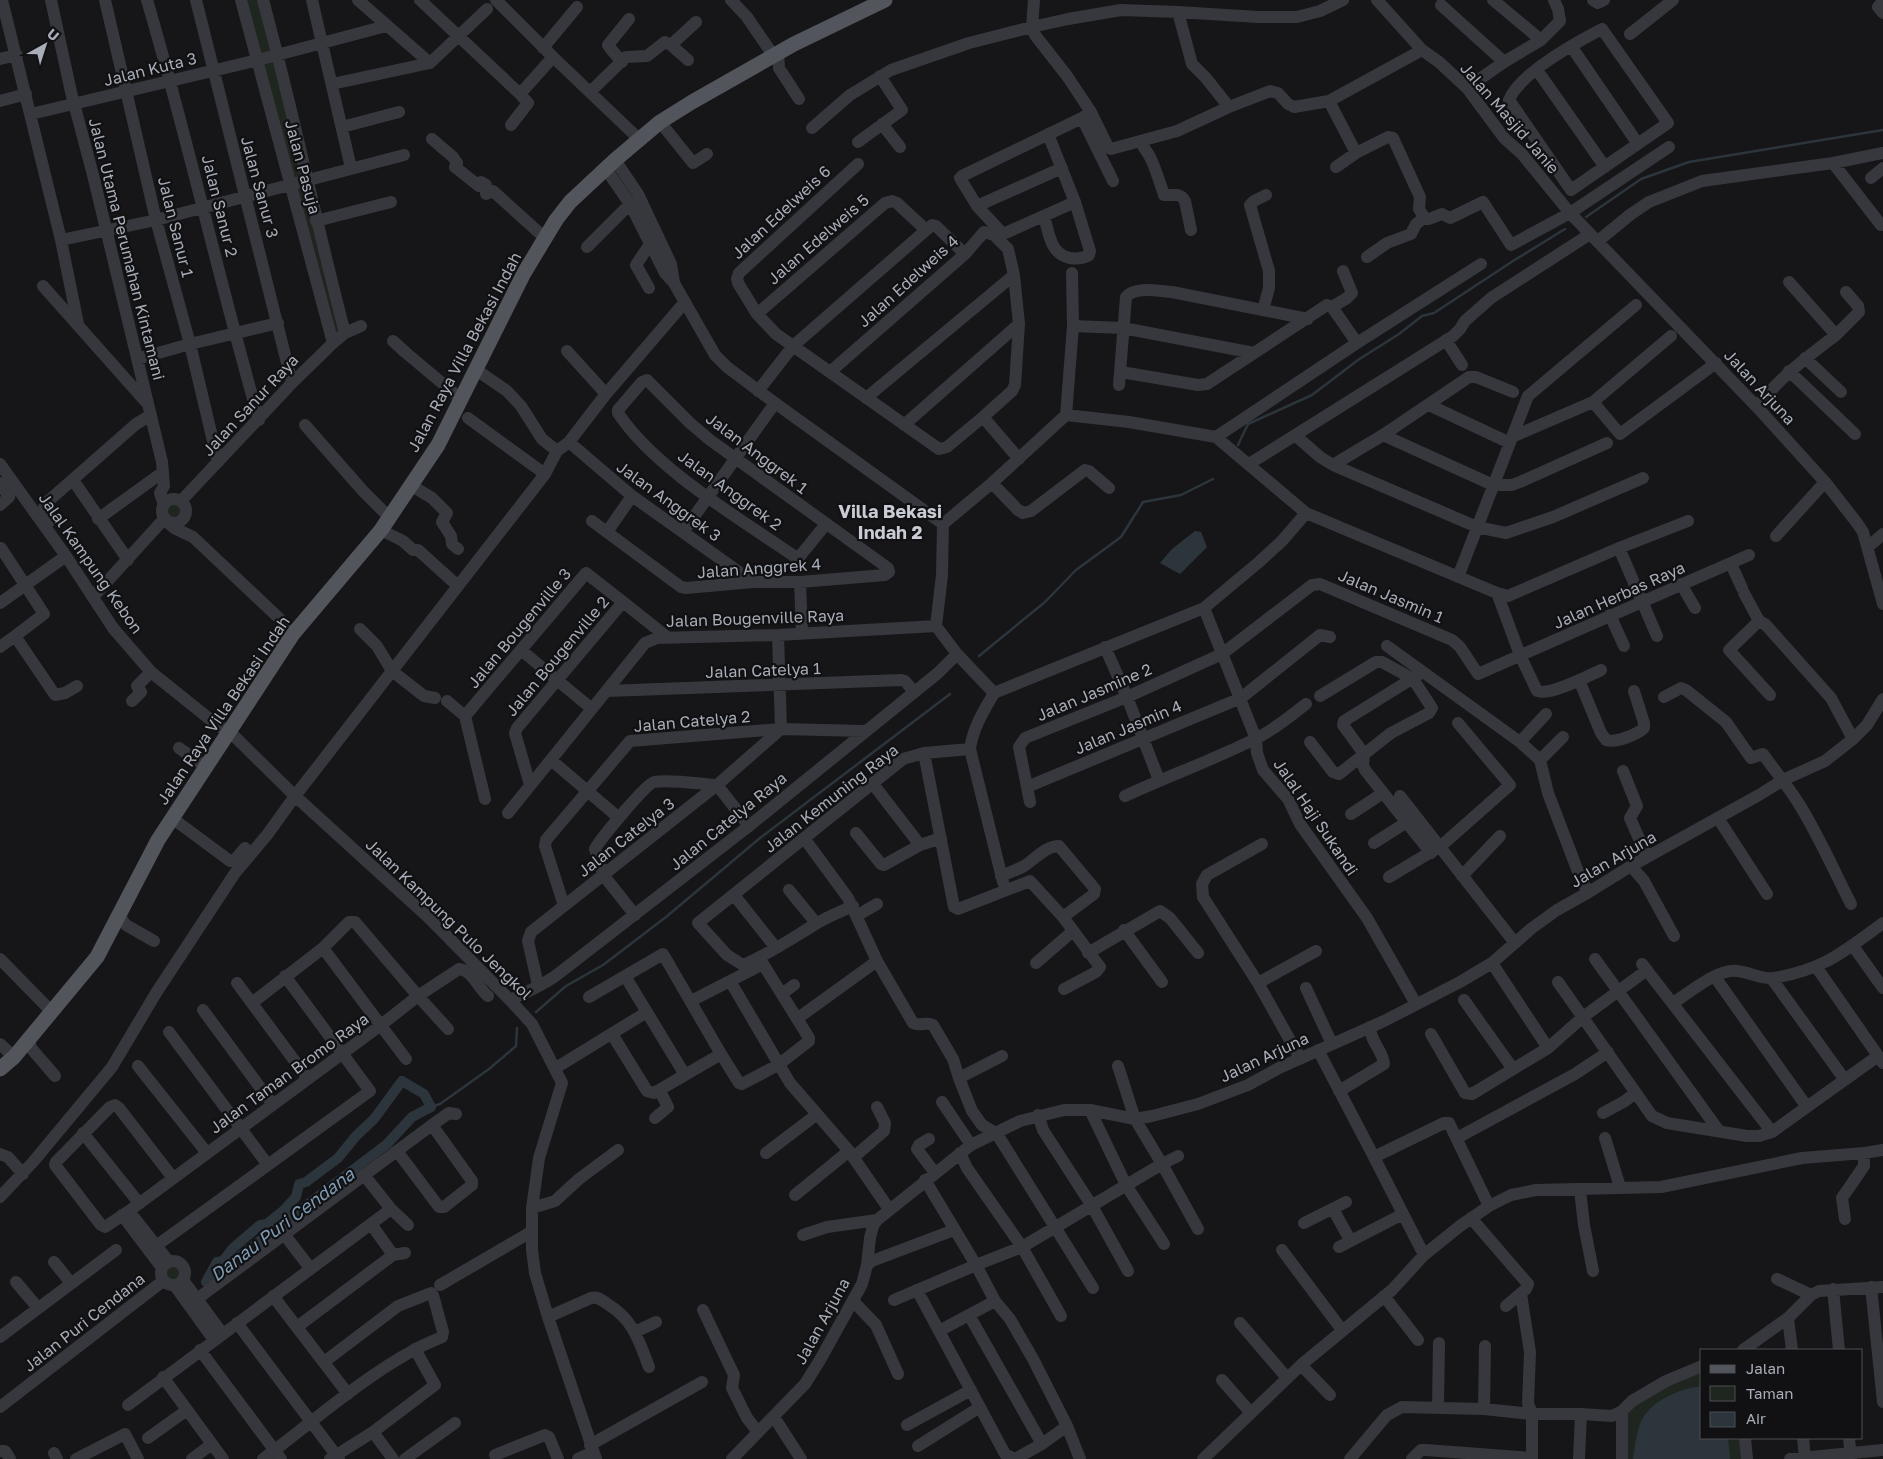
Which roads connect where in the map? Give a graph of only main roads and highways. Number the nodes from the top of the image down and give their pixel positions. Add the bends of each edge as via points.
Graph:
1 (885, 0) edge
2 (0, 1069) edge

1 - 2 main road, Jalan Raya Villa Bekasi Indah via 776,54 660,122 570,202 544,238 438,445 412,486 381,530 293,634 271,666 172,818 97,957

